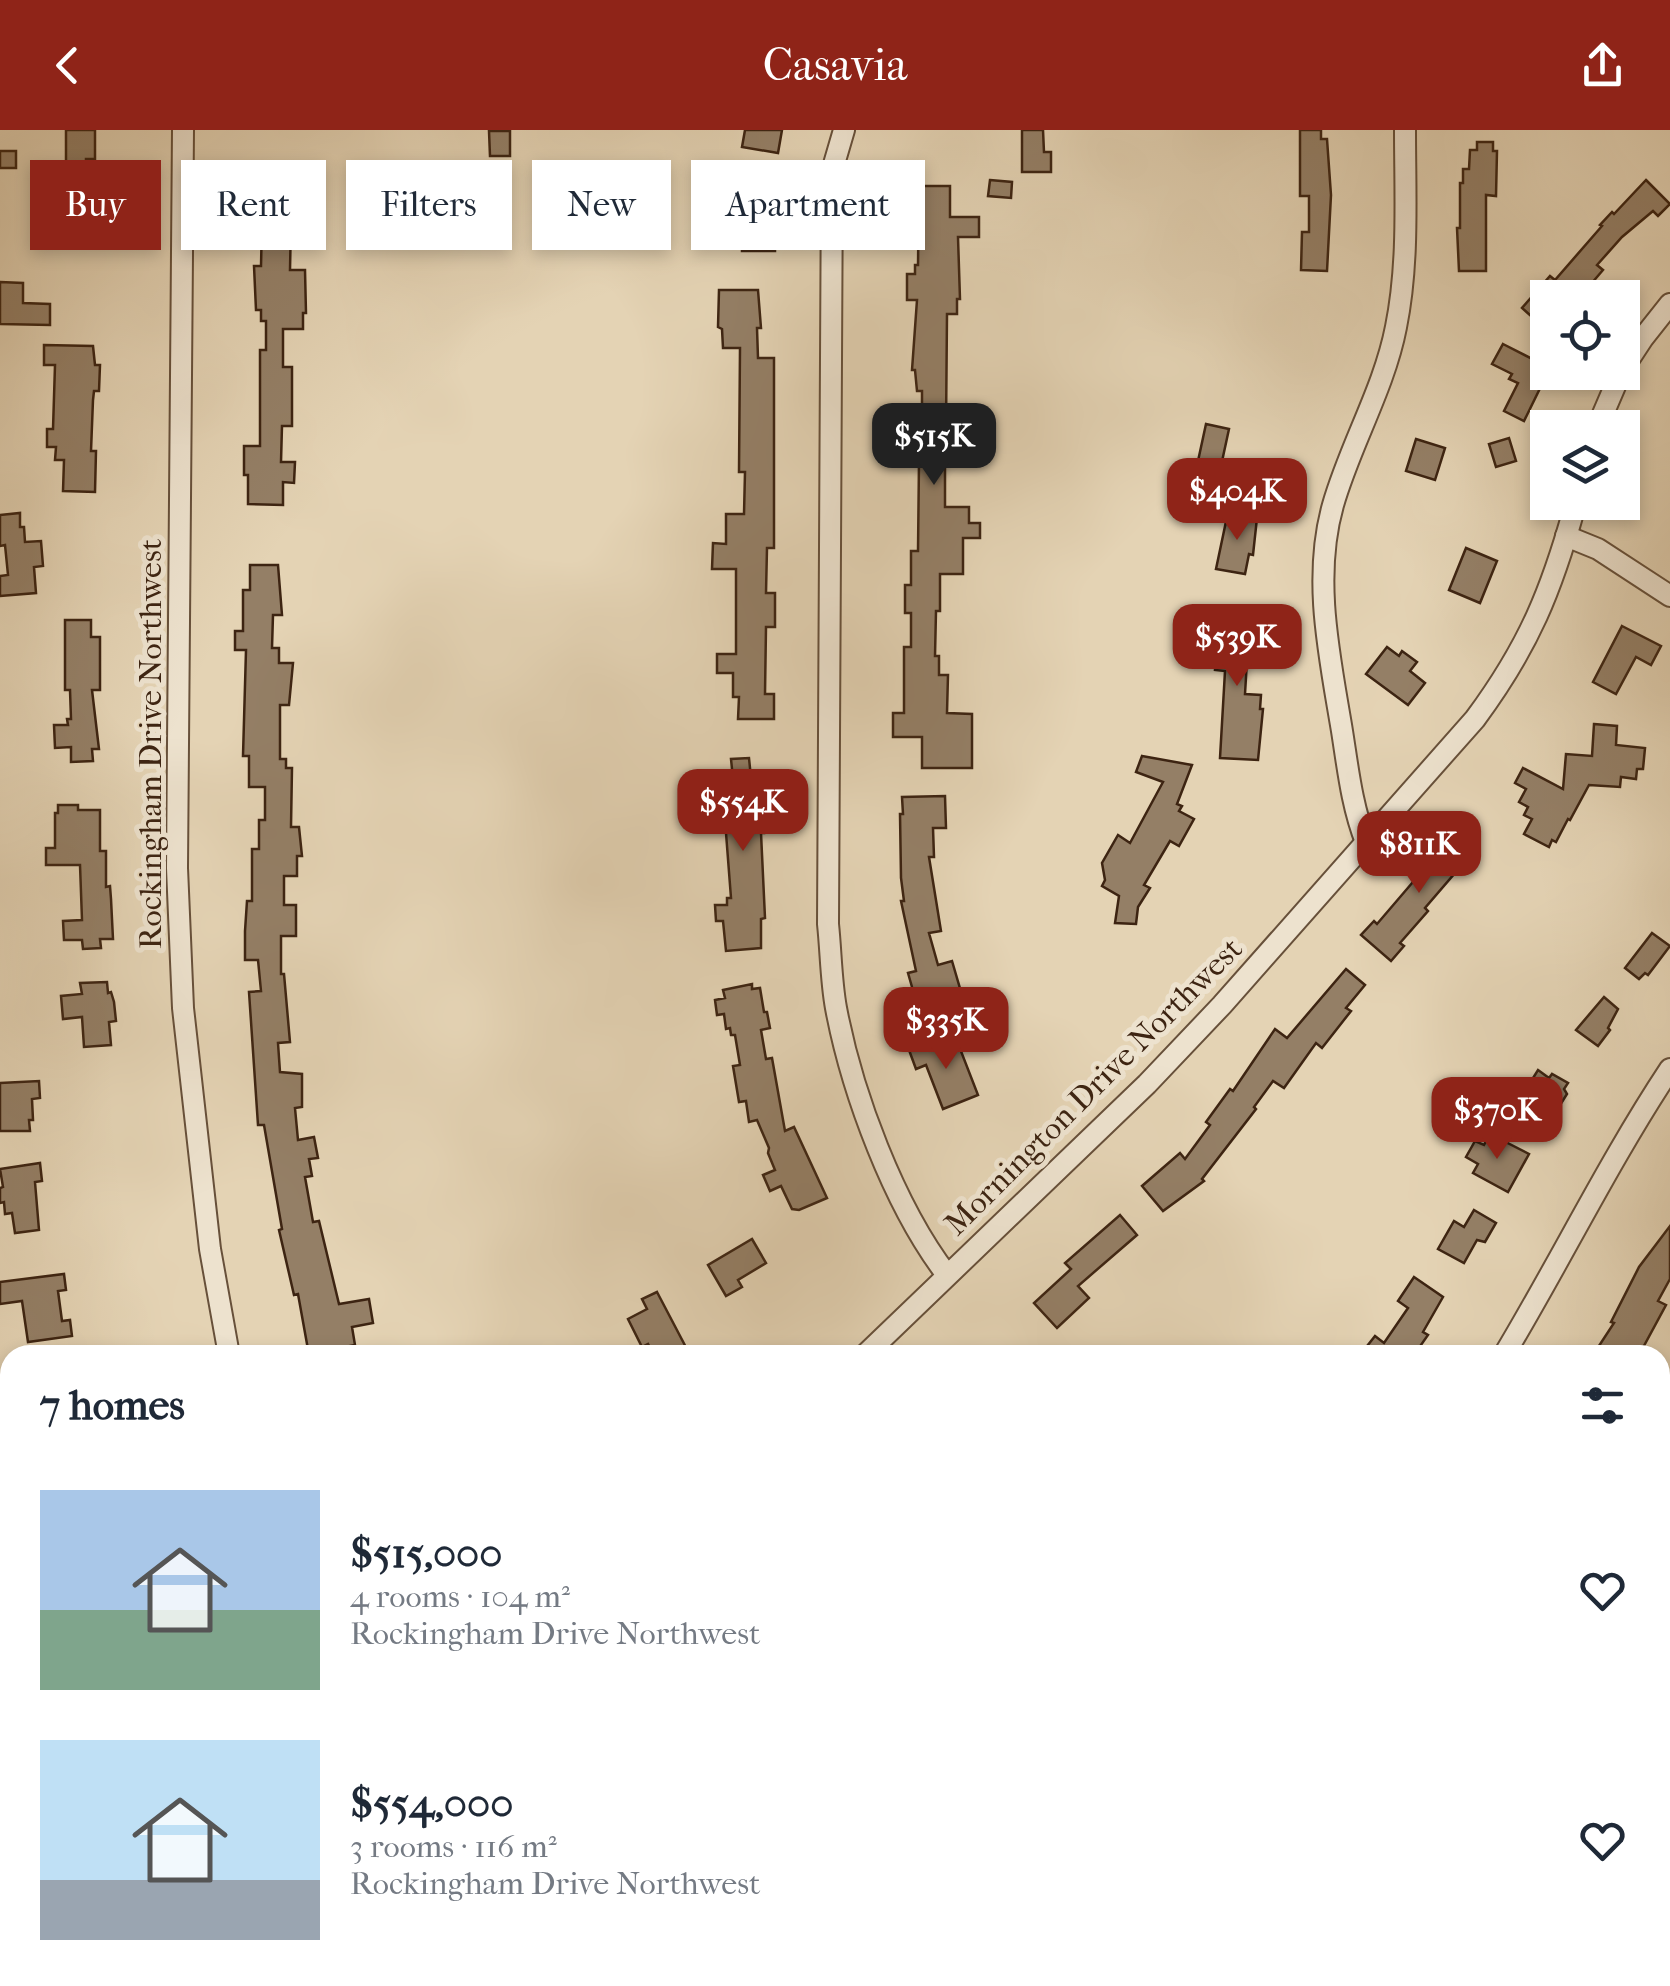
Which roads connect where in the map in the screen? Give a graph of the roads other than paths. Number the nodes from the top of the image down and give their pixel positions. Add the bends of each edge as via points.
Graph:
1 (183, 130) edge
2 (844, 130) edge
3 (1405, 130) edge
4 (1670, 304) edge
5 (1640, 341) edge
6 (1571, 520) edge
7 (1566, 536) junction
8 (1670, 596) edge
9 (1366, 842) junction
10 (1670, 1069) edge
11 (947, 1275) junction
12 (228, 1345) edge
13 (876, 1345) edge
14 (1510, 1345) edge

1 - 12 street, Rockingham Drive Northwest via 182,1008
2 - 11 street via 832,171 831,957 836,1006 867,1121
3 - 9 street via 1405,247 1396,327 1333,504 1324,563 1331,663 1356,817
4 - 5 street
6 - 7 street, Mornington Drive Northwest
7 - 8 street
7 - 9 street, Mornington Drive Northwest via 1542,611 1503,681
9 - 11 street, Mornington Drive Northwest via 1147,1084
10 - 14 street
11 - 13 street, Mornington Drive Northwest

